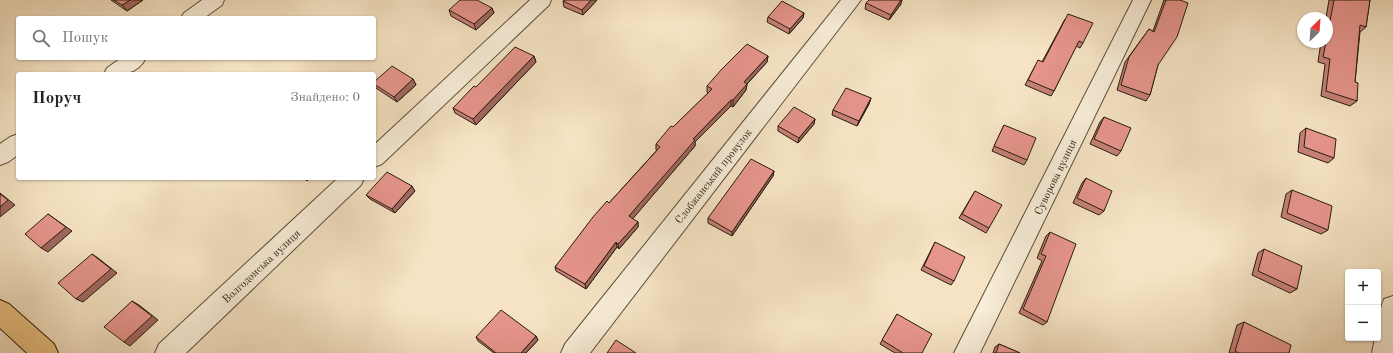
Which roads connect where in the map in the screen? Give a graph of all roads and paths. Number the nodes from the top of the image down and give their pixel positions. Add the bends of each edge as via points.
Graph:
1 (216, 0) edge
2 (542, 0) edge
3 (852, 0) edge
4 (1142, 0) edge
5 (194, 16) edge
6 (133, 60) edge
7 (117, 72) edge
8 (16, 144) edge
9 (0, 156) edge
10 (376, 156) edge
11 (351, 180) edge
12 (1393, 307) edge
13 (0, 312) edge
14 (45, 353) edge
15 (168, 353) edge
16 (574, 353) edge
17 (967, 353) edge
18 (1385, 353) edge

1 - 5 street
2 - 10 street
3 - 16 street, Слобжанський провулок
4 - 17 street, Суворова вулиця
6 - 7 street
8 - 9 street
11 - 15 street, Волгодонська вулиця
12 - 18 street
13 - 14 main road

